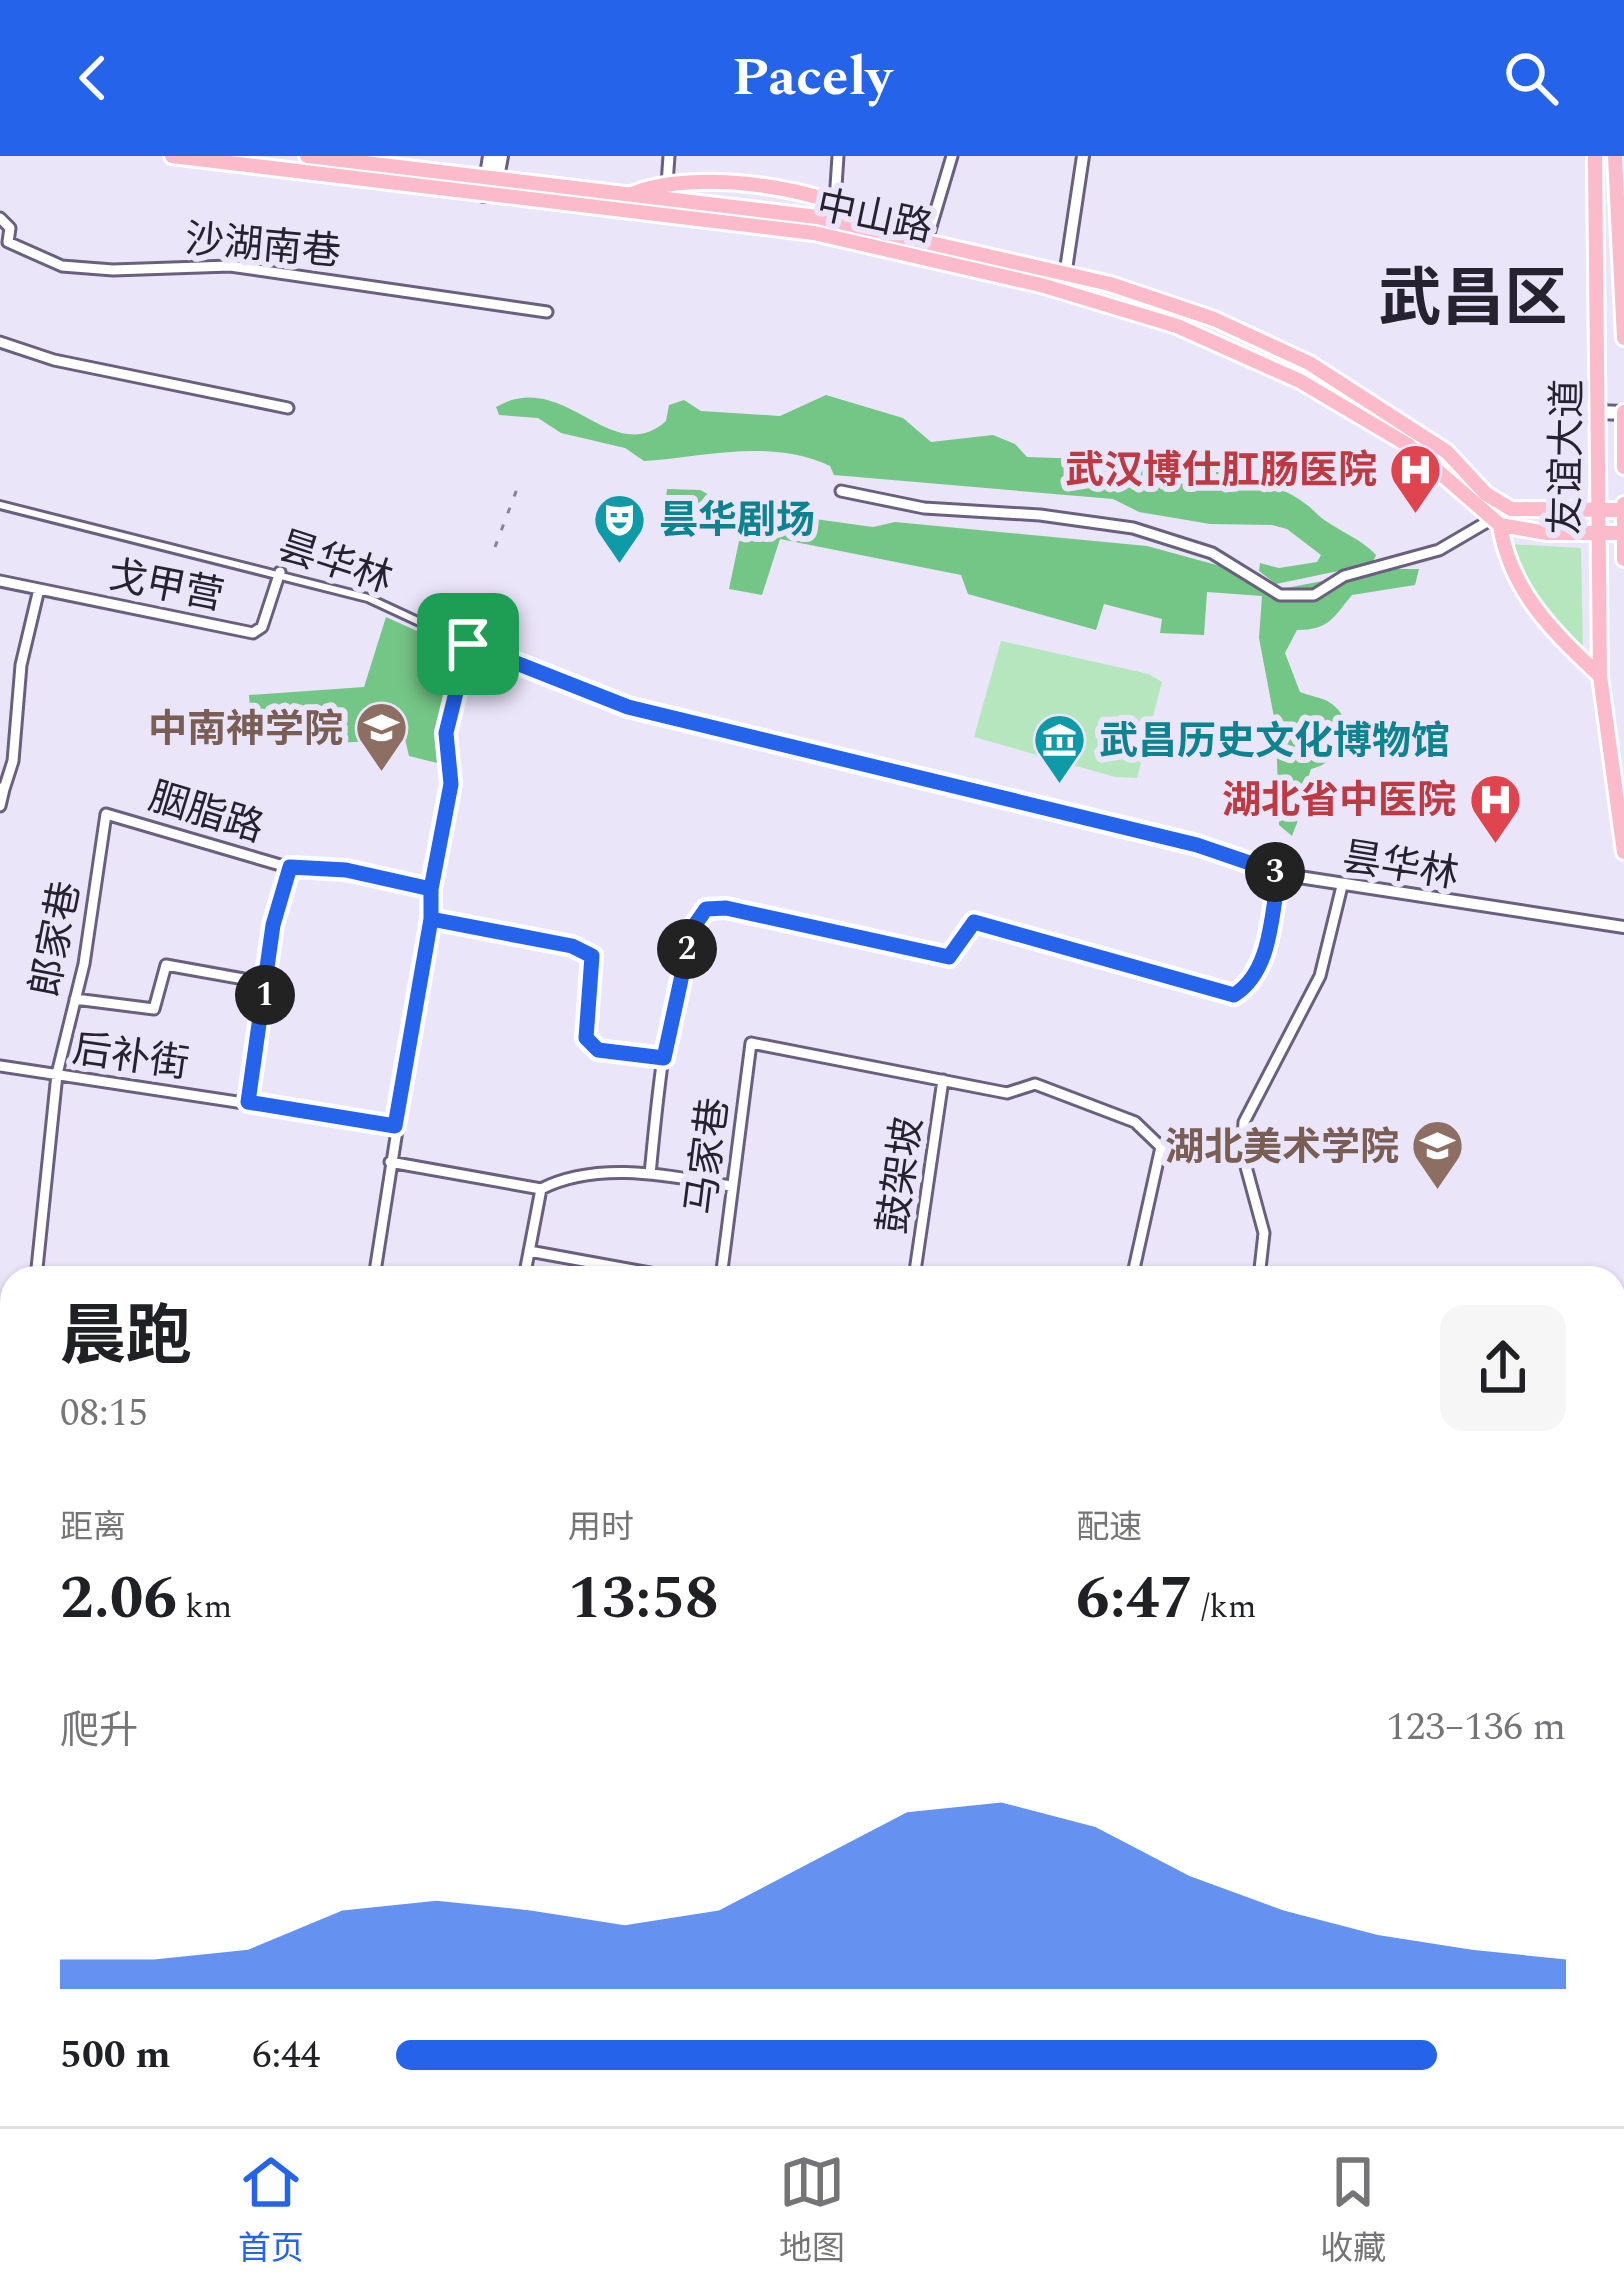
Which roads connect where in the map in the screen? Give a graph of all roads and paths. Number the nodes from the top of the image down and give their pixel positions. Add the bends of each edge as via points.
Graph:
1 (172, 156) edge
2 (307, 156) edge
3 (490, 156) edge
4 (501, 156) edge
5 (669, 156) edge
6 (838, 156) edge
7 (952, 156) edge
8 (1083, 156) edge
9 (1595, 156) edge
10 (1615, 156) edge
11 (667, 184) junction
12 (490, 187) junction
13 (627, 196) junction
14 (835, 201) junction
15 (0, 218) edge
16 (1622, 229) edge
17 (885, 230) junction
18 (927, 240) junction
19 (1066, 272) junction
20 (1061, 291) junction
21 (547, 312) dead end
22 (1624, 338) edge
23 (0, 342) edge
24 (288, 408) dead end
25 (1598, 412) junction
26 (1624, 412) edge
27 (1624, 467) edge
28 (841, 491) dead end
29 (1624, 501) edge
30 (0, 505) edge
31 (1596, 509) junction
32 (1623, 510) edge
33 (1496, 522) junction
34 (1594, 532) junction
35 (1623, 534) edge
36 (1624, 559) edge
37 (280, 572) junction
38 (0, 581) edge
39 (39, 589) junction
40 (468, 644) junction
41 (1600, 682) junction
42 (2, 789) edge
43 (0, 806) edge
44 (106, 814) joint
45 (1624, 852) edge
46 (290, 867) junction
47 (1279, 873) junction
48 (1342, 886) junction
49 (431, 889) junction
50 (431, 919) junction
51 (1624, 927) edge
52 (266, 982) junction
53 (75, 999) junction
54 (664, 1058) junction
55 (0, 1066) edge
56 (57, 1074) junction
57 (943, 1080) junction
58 (248, 1102) junction
59 (395, 1126) junction
60 (1161, 1147) junction
61 (1242, 1152) junction
62 (390, 1162) junction
63 (650, 1174) junction
64 (730, 1186) junction
65 (541, 1189) junction
66 (529, 1251) junction
67 (37, 1266) edge
68 (376, 1266) edge
69 (526, 1266) edge
70 (611, 1266) edge
71 (722, 1266) edge
72 (916, 1266) edge
73 (1135, 1266) edge
74 (1260, 1266) edge

1 - 12 main road, 中山路
2 - 12 main road, 中山路
3 - 12 main road
4 - 12 main road
5 - 11 street
6 - 14 street
7 - 18 street
8 - 19 street
9 - 25 main road, 友谊大道
10 - 16 main road, 友谊大道
11 - 13 main road
11 - 14 main road
12 - 13 main road, 中山路
12 - 20 main road, 中山路 via 814,233
13 - 17 main road, 中山路
14 - 17 main road
15 - 21 street, 沙湖南巷 via 10,228 8,242 62,266 230,266
16 - 22 main road, 友谊大道
17 - 18 main road, 中山路
18 - 19 main road, 中山路
19 - 20 street
19 - 31 main road, 中山路 via 1214,319 1309,363 1447,452 1511,509
20 - 33 main road, 中山路 via 1178,326 1300,381 1408,445
23 - 24 street
25 - 26 main road
25 - 31 main road, 友谊大道
26 - 27 main road, 友谊大道
28 - 33 street via 924,508 1133,528 1212,553 1280,595 1314,595 1344,575 1439,550
29 - 32 main road, 友谊大道
30 - 37 street, 昙华林
31 - 32 main road, 中山路
31 - 34 main road, 友谊大道
32 - 35 main road, 友谊大道
33 - 34 main road
33 - 41 main road via 1521,589
34 - 35 main road
34 - 41 main road, 友谊大道
35 - 36 main road, 友谊大道
37 - 39 street, 戈甲营 via 253,633
37 - 40 street, 昙华林 via 368,598
38 - 39 street, 戈甲营
39 - 42 street via 21,665 14,760
40 - 47 street, 昙华林 via 628,707 1197,845
40 - 49 street via 446,733 451,784
41 - 45 main road
42 - 43 street
44 - 46 street, 胭脂路
44 - 53 street, 郎家巷
46 - 49 street, 胭脂路
46 - 52 street
47 - 48 street, 昙华林
47 - 54 street via 1263,961 1234,995 974,922 949,957 706,909 692,929
48 - 51 street, 昙华林
48 - 61 street via 1328,955 1244,1122
49 - 50 street
50 - 54 street via 592,956 586,1038 598,1050
50 - 59 street
52 - 53 street via 166,964 154,1009
52 - 58 street
53 - 56 street, 郎家巷
54 - 63 street
55 - 56 street, 后补街
56 - 58 street, 后补街
56 - 67 street, 郎家巷
57 - 60 street via 1006,1094 1035,1084 1135,1122
57 - 64 street, 马家巷 via 752,1042
57 - 72 street, 鼓架坡
58 - 59 street, 后补街
59 - 62 street
60 - 61 street
60 - 73 street
61 - 74 street via 1264,1233
62 - 65 street
62 - 68 street
63 - 64 street
63 - 65 street via 565,1177
64 - 71 street, 马家巷
65 - 66 street
66 - 69 street
66 - 70 street

